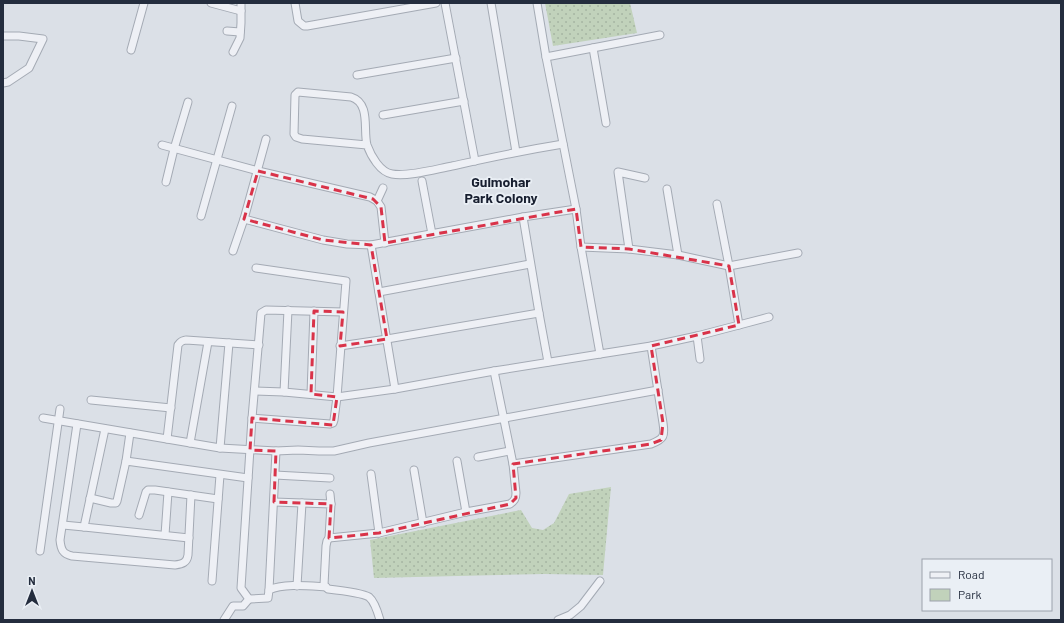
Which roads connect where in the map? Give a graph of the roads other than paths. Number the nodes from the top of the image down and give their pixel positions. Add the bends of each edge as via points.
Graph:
1 (144, 3) edge
2 (211, 3) edge
3 (295, 3) edge
4 (436, 3) edge
5 (445, 3) edge
6 (491, 3) edge
7 (537, 3) edge
8 (401, 6) edge
9 (241, 7) edge
10 (228, 31) dead end
11 (240, 32) junction
12 (660, 35) dead end
13 (3, 36) edge
14 (593, 48) junction
15 (130, 50) dead end
16 (233, 52) dead end
17 (546, 57) junction
18 (456, 58) junction
19 (357, 75) dead end
20 (3, 83) edge
21 (464, 101) junction
22 (188, 102) dead end
23 (232, 106) dead end
24 (383, 115) dead end
25 (606, 122) dead end
26 (266, 139) dead end
27 (563, 144) junction
28 (162, 145) dead end
29 (367, 145) junction
30 (174, 149) junction
31 (516, 152) junction
32 (217, 160) junction
33 (475, 161) junction
34 (258, 171) junction
35 (645, 178) dead end
36 (422, 181) dead end
37 (166, 182) dead end
38 (383, 188) dead end
39 (667, 189) dead end
40 (377, 201) junction
41 (717, 204) dead end
42 (576, 209) junction
43 (201, 216) dead end
44 (523, 217) junction
45 (244, 220) junction
46 (432, 234) junction
47 (385, 243) junction
48 (371, 245) junction
49 (581, 247) junction
50 (629, 249) junction
51 (233, 251) dead end
52 (798, 253) dead end
53 (678, 255) junction
54 (530, 264) junction
55 (729, 266) junction
56 (256, 268) dead end
57 (379, 292) junction
58 (288, 310) junction
59 (314, 311) junction
60 (343, 312) junction
61 (539, 313) junction
62 (769, 317) dead end
63 (739, 325) junction
64 (698, 336) junction
65 (387, 339) junction
66 (208, 342) junction
67 (230, 343) junction
68 (259, 345) junction
69 (340, 346) junction
70 (651, 346) junction
71 (600, 354) junction
72 (700, 359) dead end
73 (548, 362) junction
74 (494, 371) junction
75 (396, 388) junction
76 (658, 390) junction
77 (255, 391) junction
78 (284, 392) junction
79 (311, 394) junction
80 (337, 397) junction
81 (91, 400) dead end
82 (171, 408) junction
83 (60, 409) dead end
84 (43, 418) dead end
85 (252, 418) junction
86 (504, 419) junction
87 (59, 420) junction
88 (77, 424) junction
89 (105, 429) junction
90 (130, 433) junction
91 (167, 439) junction
92 (190, 443) junction
93 (220, 448) junction
94 (250, 450) junction
95 (276, 451) junction
96 (510, 451) junction
97 (478, 457) dead end
98 (126, 461) junction
99 (457, 461) dead end
100 (513, 464) junction
101 (414, 470) dead end
102 (371, 474) dead end
103 (220, 475) junction
104 (275, 475) junction
105 (248, 478) junction
106 (330, 478) dead end
107 (168, 492) junction
108 (330, 494) dead end
109 (191, 495) junction
110 (90, 498) junction
111 (218, 499) junction
112 (274, 502) junction
113 (302, 503) junction
114 (331, 504) junction
115 (466, 512) junction
116 (139, 515) dead end
117 (423, 524) junction
118 (63, 525) junction
119 (84, 527) junction
120 (379, 533) junction
121 (165, 535) junction
122 (190, 538) junction
123 (329, 538) junction
124 (40, 551) dead end
125 (212, 581) dead end
126 (600, 581) dead end
127 (297, 586) junction
128 (326, 587) junction
129 (269, 590) junction
130 (249, 599) junction
131 (224, 620) edge
132 (380, 620) edge
133 (558, 620) edge

1 - 15 street
2 - 9 street via 230,8
3 - 8 street via 298,21 304,26
4 - 8 street
5 - 18 street
6 - 31 street
7 - 17 street
9 - 11 street
10 - 11 street
11 - 16 street
12 - 14 street
13 - 20 street via 43,39 29,68
14 - 17 street
14 - 25 street
17 - 27 street
18 - 19 street
18 - 21 street
21 - 24 street
21 - 33 street
22 - 30 street
23 - 32 street
26 - 34 street
27 - 31 street
27 - 42 street
28 - 30 street
29 - 29 street via 296,137 295,95 298,92 357,98 362,104
29 - 33 street via 381,168 391,174 411,174
30 - 32 street
30 - 37 street
31 - 33 street
32 - 34 street
32 - 43 street
34 - 40 street via 370,197
34 - 45 street
35 - 50 street via 618,172
36 - 46 street
38 - 40 street
39 - 53 street
40 - 47 street via 381,207
41 - 55 street
42 - 44 street
42 - 49 street
44 - 46 street
44 - 54 street
45 - 48 street via 323,240
45 - 51 street
46 - 47 street
47 - 48 street
48 - 57 street
49 - 50 street
49 - 71 street
50 - 53 street
52 - 55 street
53 - 55 street
54 - 57 street
54 - 61 street
55 - 63 street
56 - 60 street via 346,281
57 - 65 street
58 - 59 street
58 - 68 street via 266,310 261,313
58 - 78 street
59 - 60 street
59 - 79 street
60 - 69 street
61 - 65 street
61 - 73 street
62 - 63 street
63 - 64 street
64 - 70 street
64 - 72 street
65 - 69 street
65 - 75 street
66 - 67 street
66 - 82 street via 186,340 178,345
66 - 92 street
67 - 68 street
67 - 93 street
68 - 77 street
69 - 80 street
70 - 71 street
70 - 76 street
71 - 73 street
73 - 74 street
74 - 75 street
74 - 86 street
75 - 80 street
76 - 86 street
76 - 100 street via 664,429 663,436 658,442
77 - 78 street
77 - 85 street
78 - 79 street
79 - 80 street
80 - 85 street via 334,420 330,424
81 - 82 street
82 - 91 street
83 - 87 street
84 - 87 street
85 - 94 street
86 - 95 street via 334,451
86 - 96 street
87 - 88 street
87 - 124 street
88 - 89 street
88 - 118 street
89 - 90 street
89 - 110 street
90 - 91 street
90 - 98 street
91 - 92 street
92 - 93 street
93 - 94 street
94 - 95 street
94 - 105 street
95 - 104 street
96 - 97 street
96 - 100 street
98 - 103 street
98 - 110 street via 116,503
99 - 115 street
100 - 115 street via 516,493 514,501 510,504
101 - 117 street
102 - 120 street
103 - 105 street
103 - 111 street
104 - 106 street
104 - 112 street
105 - 130 street via 241,588
107 - 109 street
107 - 116 street via 147,491
107 - 121 street
108 - 114 street
109 - 111 street
109 - 122 street
110 - 119 street
111 - 125 street
112 - 113 street
112 - 129 street
113 - 114 street
113 - 127 street
114 - 123 street
115 - 117 street
117 - 120 street
118 - 119 street
118 - 122 street via 61,547 67,555 72,556 175,565 188,559
119 - 121 street
120 - 123 street
121 - 122 street
123 - 128 street via 325,553
126 - 133 street via 581,606
127 - 128 street
127 - 129 street
128 - 132 street via 370,598
129 - 130 street via 268,598
130 - 131 street via 243,606 233,606

